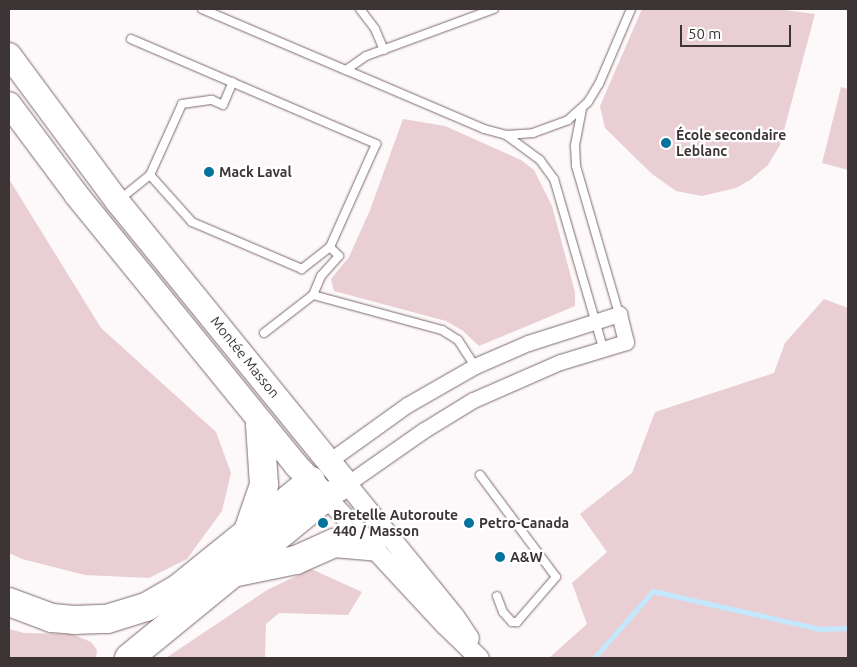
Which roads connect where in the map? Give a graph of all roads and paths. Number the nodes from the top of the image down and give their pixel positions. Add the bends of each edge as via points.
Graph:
1 (202, 9) edge
2 (360, 9) edge
3 (494, 9) edge
4 (632, 9) edge
5 (131, 39) dead end
6 (384, 50) junction
7 (9, 55) edge
8 (346, 70) junction
9 (233, 82) junction
10 (9, 104) edge
11 (582, 108) junction
12 (506, 135) junction
13 (150, 175) junction
14 (117, 201) junction
15 (330, 247) junction
16 (313, 296) junction
17 (619, 314) junction
18 (595, 320) junction
19 (264, 333) dead end
20 (603, 348) junction
21 (475, 366) junction
22 (260, 424) junction
23 (329, 461) junction
24 (480, 475) dead end
25 (328, 487) junction
26 (248, 533) junction
27 (372, 546) junction
28 (233, 573) junction
29 (497, 596) dead end
30 (9, 602) edge
31 (129, 658) edge
32 (480, 658) edge

1 - 8 lane
2 - 6 lane via 375,29
3 - 6 lane
4 - 11 lane via 599,84
5 - 9 lane
6 - 8 lane via 357,60
7 - 14 main road, Montée Masson
8 - 12 lane via 453,117
9 - 13 lane via 223,105 212,100 182,104
9 - 15 lane via 376,144
10 - 22 main road, Montée Masson
11 - 12 lane via 568,120 543,131
11 - 17 lane via 575,146 576,166
12 - 18 lane via 540,160 554,179
13 - 14 lane
13 - 15 lane via 192,222 302,269
14 - 23 main road, Montée Masson
15 - 16 lane via 339,256 321,276
16 - 19 lane
16 - 21 lane via 442,330 458,340
17 - 18 street
17 - 20 street via 626,342
18 - 20 lane
18 - 21 street
20 - 25 street via 525,376 473,400
21 - 23 street via 407,405
22 - 25 main road, Montée Masson
22 - 26 highway via 264,485
23 - 25 main road
24 - 29 lane via 556,577 517,622 512,622 503,612
25 - 26 highway
25 - 27 street, Montée Masson
25 - 28 highway
25 - 32 street, Montée Masson via 455,617
26 - 30 highway via 165,598 126,614 96,620 63,619
27 - 28 highway via 334,543 296,560
27 - 32 street, Montée Masson
28 - 31 highway

